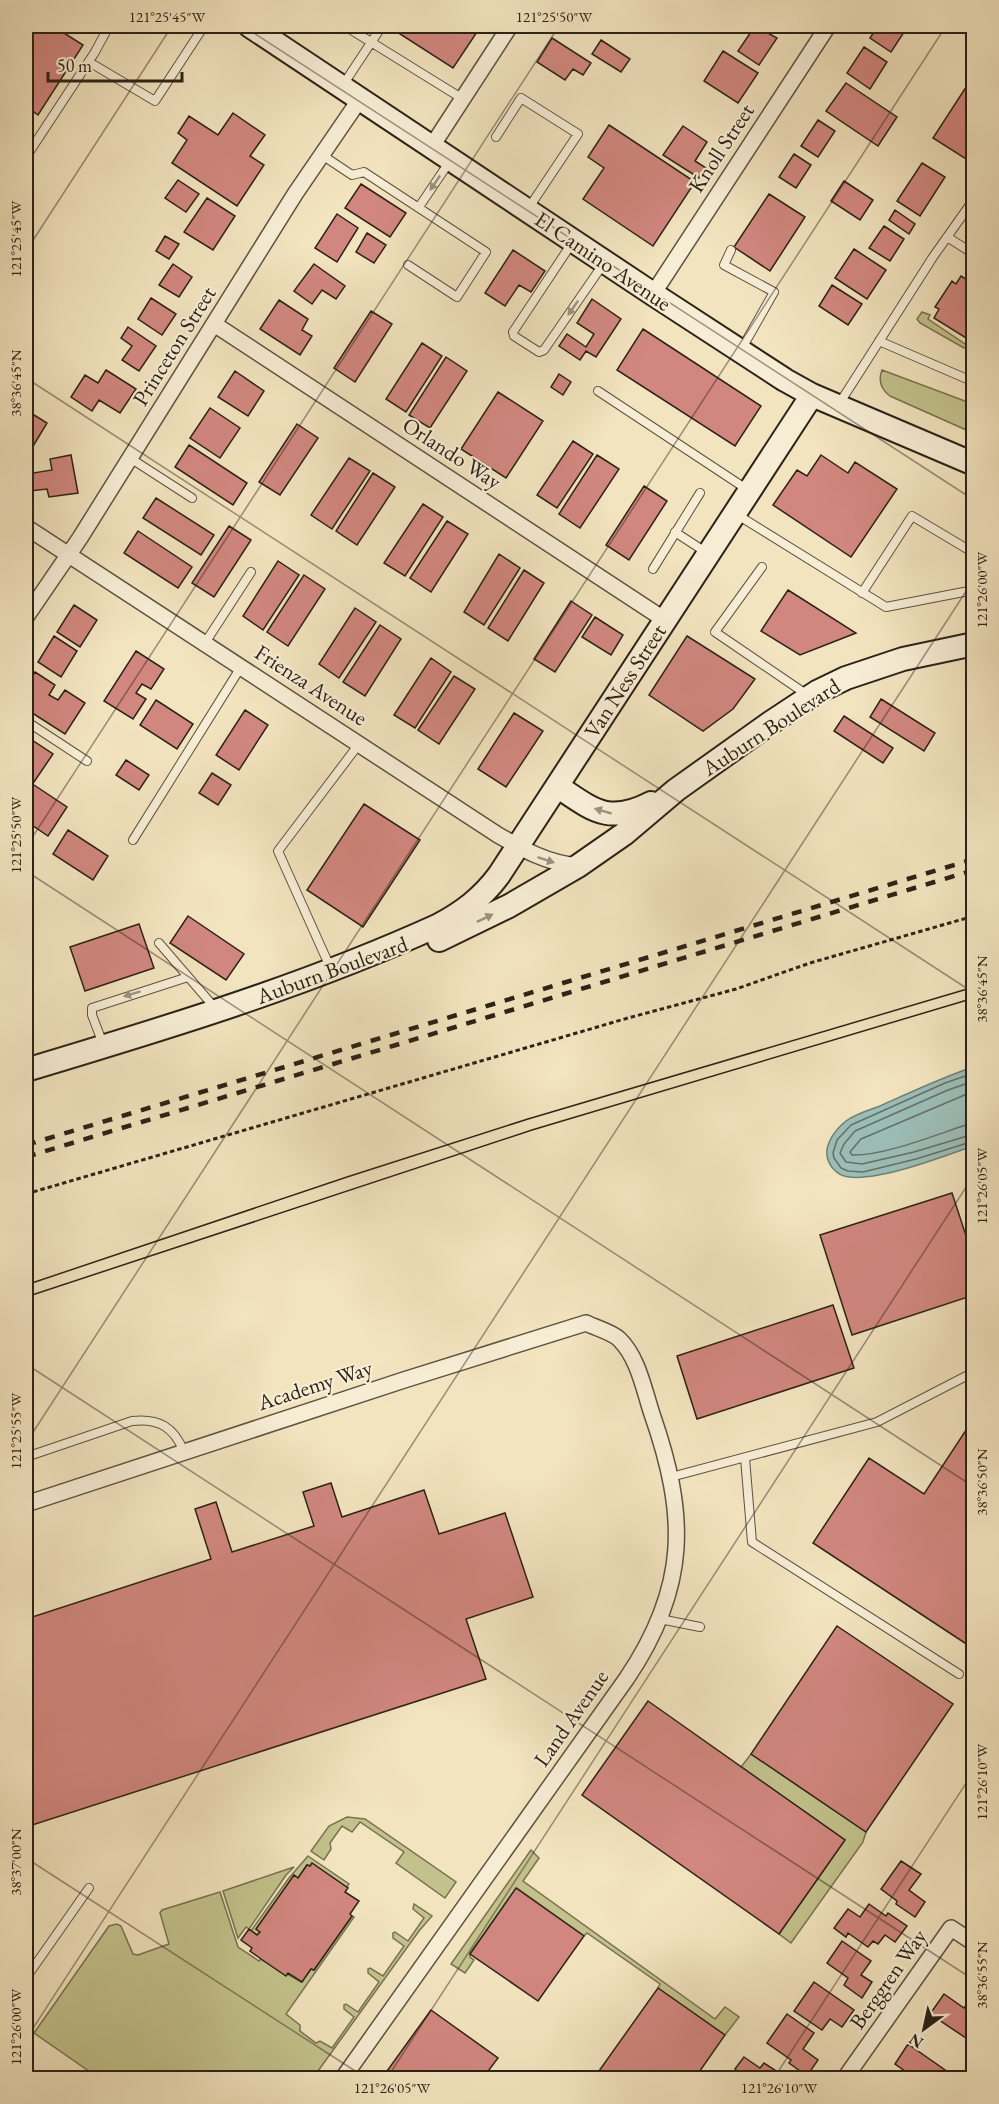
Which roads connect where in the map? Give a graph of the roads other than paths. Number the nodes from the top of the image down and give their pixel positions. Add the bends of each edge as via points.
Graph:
1 (109, 26) edge
2 (204, 26) edge
3 (345, 26) edge
4 (381, 26) edge
5 (510, 26) edge
6 (828, 26) edge
7 (263, 32) edge
8 (371, 43) junction
9 (89, 62) junction
10 (351, 93) junction
11 (463, 99) junction
12 (496, 137) dead end
13 (432, 146) junction
14 (322, 155) junction
15 (26, 157) edge
16 (451, 159) junction
17 (974, 199) edge
18 (419, 207) junction
19 (527, 210) junction
20 (947, 237) junction
21 (573, 241) junction
22 (731, 250) dead end
23 (974, 254) edge
24 (605, 262) junction
25 (408, 265) dead end
26 (653, 294) junction
27 (214, 324) junction
28 (879, 341) junction
29 (741, 351) junction
30 (974, 382) edge
31 (598, 391) dead end
32 (812, 395) junction
33 (838, 406) junction
34 (130, 458) junction
35 (974, 464) edge
36 (749, 491) junction
37 (700, 493) dead end
38 (192, 498) dead end
39 (735, 513) junction
40 (26, 526) edge
41 (675, 532) junction
42 (974, 553) edge
43 (68, 554) junction
44 (708, 554) junction
45 (762, 567) dead end
46 (653, 569) dead end
47 (251, 572) dead end
48 (974, 590) edge
49 (862, 593) junction
50 (26, 617) edge
51 (665, 620) junction
52 (205, 643) junction
53 (974, 644) edge
54 (241, 667) junction
55 (810, 697) junction
56 (26, 721) edge
57 (359, 743) junction
58 (87, 761) dead end
59 (557, 786) junction
60 (676, 790) junction
61 (133, 840) dead end
62 (517, 846) junction
63 (578, 866) junction
64 (411, 938) junction
65 (159, 943) dead end
66 (332, 971) junction
67 (188, 977) junction
68 (218, 1011) junction
69 (104, 1046) junction
70 (26, 1070) edge
71 (619, 1338) joint
72 (974, 1372) edge
73 (184, 1452) junction
74 (26, 1457) edge
75 (745, 1458) junction
76 (671, 1477) junction
77 (26, 1504) edge
78 (660, 1619) junction
79 (700, 1627) dead end
80 (959, 1674) dead end
81 (89, 1888) dead end
82 (974, 1943) edge
83 (26, 1978) edge
84 (343, 2079) edge
85 (845, 2079) edge

1 - 9 lane
2 - 9 lane via 154,101
3 - 8 lane
4 - 8 lane
5 - 11 street
6 - 26 street, Knoll Street
7 - 10 street, El Camino Avenue
8 - 10 lane
8 - 11 lane
9 - 15 lane
10 - 13 street, El Camino Avenue
10 - 14 street, Princeton Street
11 - 13 street
12 - 19 lane via 521,98 578,134
13 - 16 street, El Camino Avenue
14 - 18 lane via 352,175 364,172
14 - 27 street, Princeton Street
16 -> 18 lane
16 - 19 street, El Camino Avenue
17 - 20 lane
18 - 25 lane via 486,252 457,297
19 - 21 street, El Camino Avenue
20 - 23 lane
20 - 28 lane
21 - 24 street, El Camino Avenue
24 -> 21 lane via 544,350 539,352 514,336
22 - 29 lane via 724,265 774,292
24 - 26 street, El Camino Avenue
26 - 29 street, El Camino Avenue
27 - 34 street, Princeton Street
27 - 51 street, Orlando Way
28 - 30 lane
28 - 33 lane
29 - 32 street, El Camino Avenue
31 - 36 lane
32 - 33 street, El Camino Avenue
32 - 36 street, Van Ness Street
33 - 35 street, El Camino Avenue
34 - 38 lane
34 - 43 street, Princeton Street
36 - 39 street, Van Ness Street
37 - 41 lane
39 - 44 street, Van Ness Street
39 - 49 lane
40 - 43 street, Frienza Avenue
41 - 44 lane
41 - 46 lane
42 - 49 lane via 912,516
43 - 50 street, Princeton Street
43 - 52 street, Frienza Avenue
44 - 51 street, Van Ness Street
45 - 55 lane via 715,632
47 - 52 lane
48 - 49 lane via 886,607
51 - 59 street, Van Ness Street
52 - 54 street, Frienza Avenue
53 - 55 street, Auburn Boulevard via 903,658 846,678
54 - 57 street, Frienza Avenue
54 - 61 lane
55 - 60 street, Auburn Boulevard
56 - 58 lane
57 - 62 street, Frienza Avenue
57 - 66 lane via 278,851
60 -> 59 street, Auburn Boulevard via 635,811 616,815 598,811
59 - 62 street, Van Ness Street
60 - 63 street, Auburn Boulevard
62 -> 63 street, Frienza Avenue via 549,861
62 - 64 street, Van Ness Street via 480,898 457,915
64 -> 63 street, Auburn Boulevard via 440,940
64 - 66 street, Auburn Boulevard
65 - 67 lane
66 - 68 street, Auburn Boulevard
67 - 68 lane
67 -> 69 lane via 92,1008
68 - 69 street, Auburn Boulevard
69 - 70 street, Auburn Boulevard
71 - 73 street, Academy Way via 586,1323
71 - 76 street, Land Avenue via 633,1359
72 - 75 lane via 877,1422
73 - 74 lane via 178,1436 163,1425 145,1420
73 - 77 street, Academy Way
75 - 76 lane
75 - 80 lane via 753,1542
76 - 78 street, Land Avenue via 677,1549
78 - 79 lane
78 - 84 street, Land Avenue via 642,1657
81 - 83 lane
82 - 85 street, Berggren Way via 951,1928

